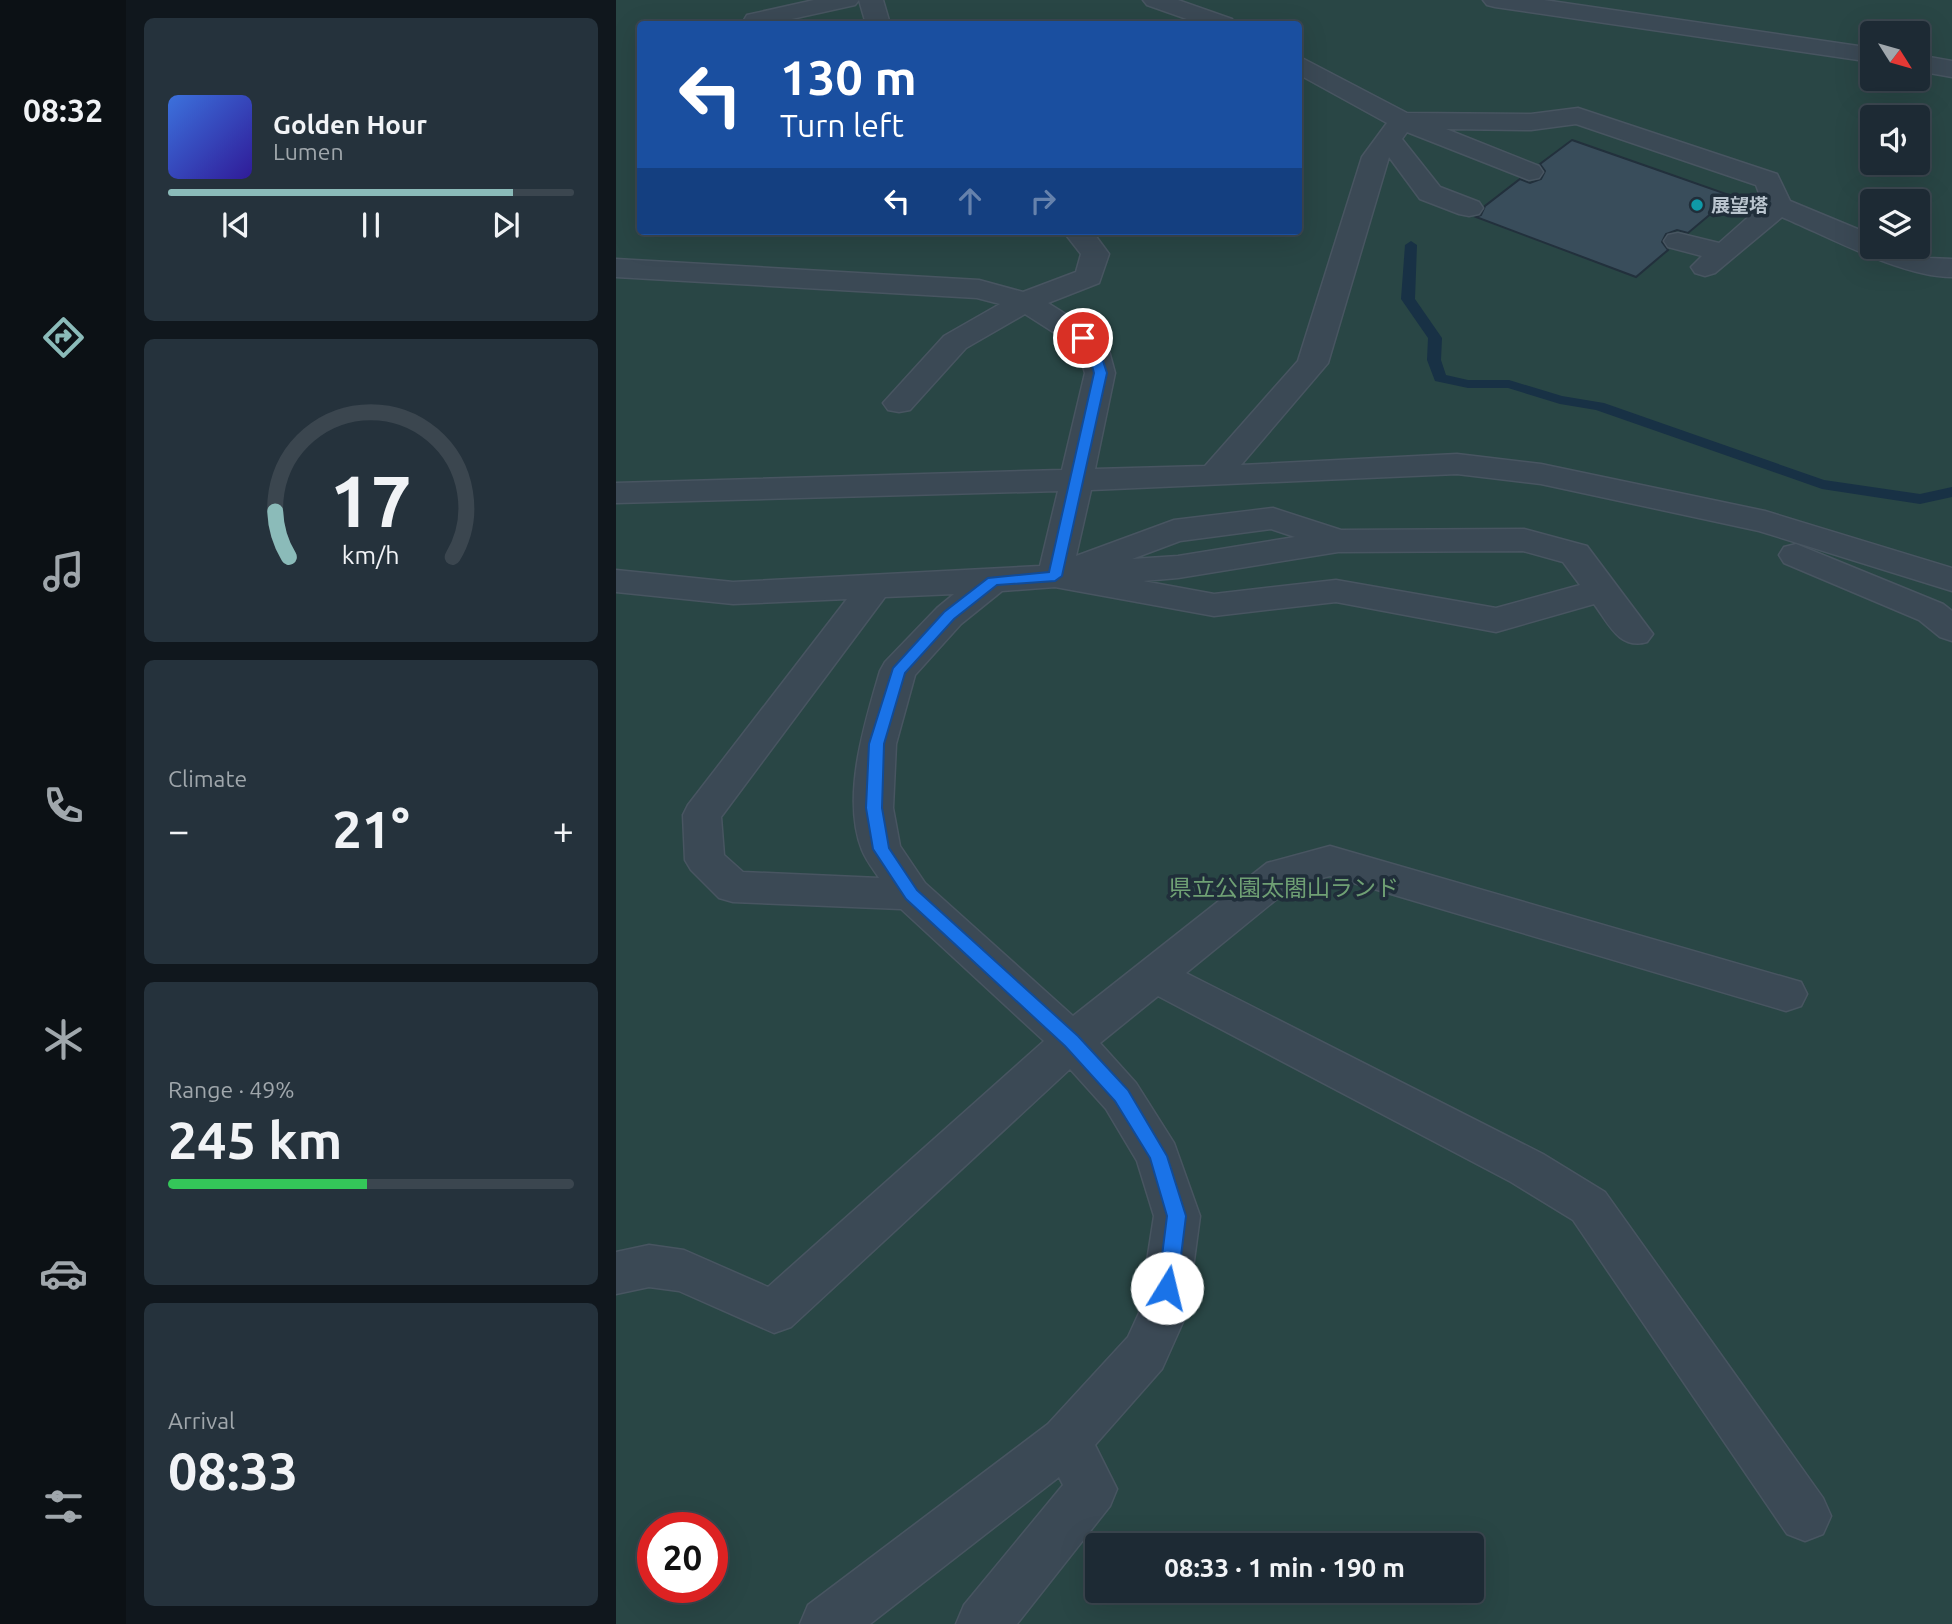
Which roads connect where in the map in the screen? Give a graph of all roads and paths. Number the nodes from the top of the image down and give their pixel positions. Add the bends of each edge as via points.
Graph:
1 (847, 0) edge
2 (871, 0) edge
3 (1155, 0) edge
4 (1495, 0) edge
5 (754, 15) edge
6 (875, 21) edge
7 (1214, 21) edge
8 (1860, 53) edge
9 (1930, 65) edge
10 (1302, 66) edge
11 (1952, 69) edge
12 (1396, 130) junction
13 (1669, 146) junction
14 (1655, 169) dead end
15 (1529, 172) dead end
16 (1778, 206) junction
17 (1469, 208) dead end
18 (1080, 235) edge
19 (1860, 240) edge
20 (1678, 242) dead end
21 (1905, 259) edge
22 (616, 268) edge
23 (1952, 268) edge
24 (1025, 302) junction
25 (899, 403) dead end
26 (1214, 476) junction
27 (1077, 480) junction
28 (616, 493) edge
29 (1765, 522) junction
30 (1338, 541) junction
31 (1055, 576) junction
32 (1952, 580) edge
33 (616, 581) edge
34 (993, 581) junction
35 (875, 586) junction
36 (1601, 590) junction
37 (1336, 591) junction
38 (1952, 629) edge
39 (1635, 634) dead end
40 (912, 894) junction
41 (1154, 975) junction
42 (1786, 994) dead end
43 (1072, 1041) junction
44 (616, 1273) edge
45 (1066, 1441) junction
46 (1805, 1516) dead end
47 (827, 1624) edge
48 (983, 1624) edge

1 - 5 lane
2 - 6 lane
3 - 7 lane
4 - 8 lane
9 - 11 lane
10 - 12 lane
12 - 13 lane via 1577,116
12 - 15 lane
12 - 17 lane via 1430,193
12 - 26 lane via 1375,157 1313,363
13 - 14 lane
13 - 16 lane via 1767,180
16 - 19 lane
16 - 20 lane via 1715,260
18 - 24 lane via 1096,254 1088,277
21 - 23 lane
22 - 24 lane via 979,289
24 - 25 lane via 955,342
24 - 27 lane via 1083,338 1094,351 1100,373
26 - 27 lane
26 - 29 lane via 1457,464 1541,474
27 - 28 lane
27 - 31 lane
29 - 32 lane
29 - 38 lane via 1778,547 1931,612
30 - 31 lane via 1273,517 1174,531
30 - 36 lane via 1524,540 1575,554
30 - 37 lane
31 - 34 lane
31 - 37 lane via 1214,605
33 - 35 lane via 733,593
34 - 35 lane
34 - 40 lane via 949,615 898,671 877,744 874,808 881,849
35 - 40 lane via 702,815 705,860 733,887
36 - 37 lane via 1496,620
36 - 39 lane
40 - 43 lane
41 - 42 lane via 1281,874 1330,861
41 - 43 lane
41 - 46 lane via 1527,1168 1589,1206
43 - 44 lane via 774,1312 684,1271 649,1266
43 - 45 lane via 1121,1096 1158,1156 1177,1216 1163,1313 1145,1353
45 - 47 lane
45 - 48 lane via 1092,1489

